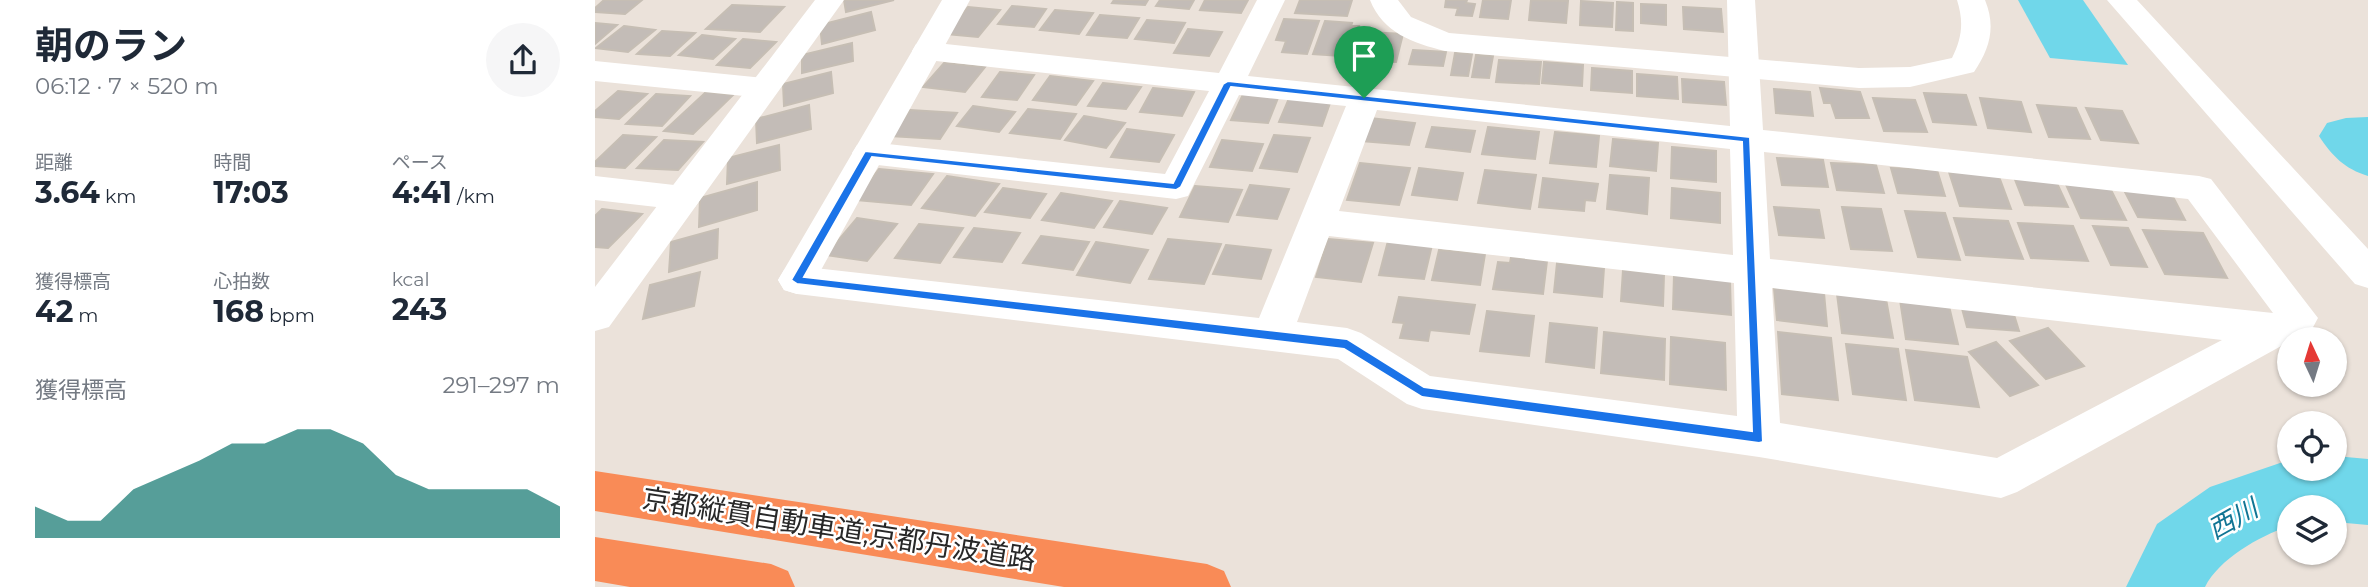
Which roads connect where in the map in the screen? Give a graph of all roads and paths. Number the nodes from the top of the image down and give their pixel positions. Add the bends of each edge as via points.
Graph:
1 (829, 0) edge
2 (956, 0) edge
3 (1271, 0) edge
4 (1384, 0) edge
5 (1731, 0) edge
6 (1741, 0) edge
7 (1971, 0) edge
8 (2121, 0) edge
9 (927, 51) junction
10 (1744, 70) junction
11 (595, 71) edge
12 (1228, 84) junction
13 (764, 88) junction
14 (1364, 98) junction
15 (1747, 140) junction
16 (869, 153) junction
17 (595, 188) edge
18 (683, 198) junction
19 (1317, 222) junction
20 (1752, 272) junction
21 (2368, 274) edge
22 (595, 316) edge
23 (2274, 330) junction
24 (1272, 336) junction
25 (1759, 438) junction
26 (595, 491) edge
27 (595, 559) edge
28 (771, 587) edge
29 (1206, 587) edge

1 - 13 street
2 - 9 street
3 - 12 street
4 - 10 street via 1401,26 1445,42
5 - 6 street
6 - 10 street
7 - 10 street via 1977,15 1976,43 1963,65 1897,78
8 - 21 street
9 - 12 street
9 - 16 street
10 - 15 street
11 - 13 street
12 - 14 street
12 - 16 street via 1176,187
13 - 18 street
14 - 15 street
14 - 19 street
15 - 20 street
15 - 23 street via 2199,188 2298,318
16 - 24 street via 797,280
17 - 18 street
18 - 22 street
19 - 20 street
19 - 24 street
20 - 23 street
20 - 25 street
23 - 25 street via 2001,478
24 - 25 street via 1347,344 1422,392
26 - 29 highway, 京都縦貫自動車道;京都丹波道路
27 - 28 highway

